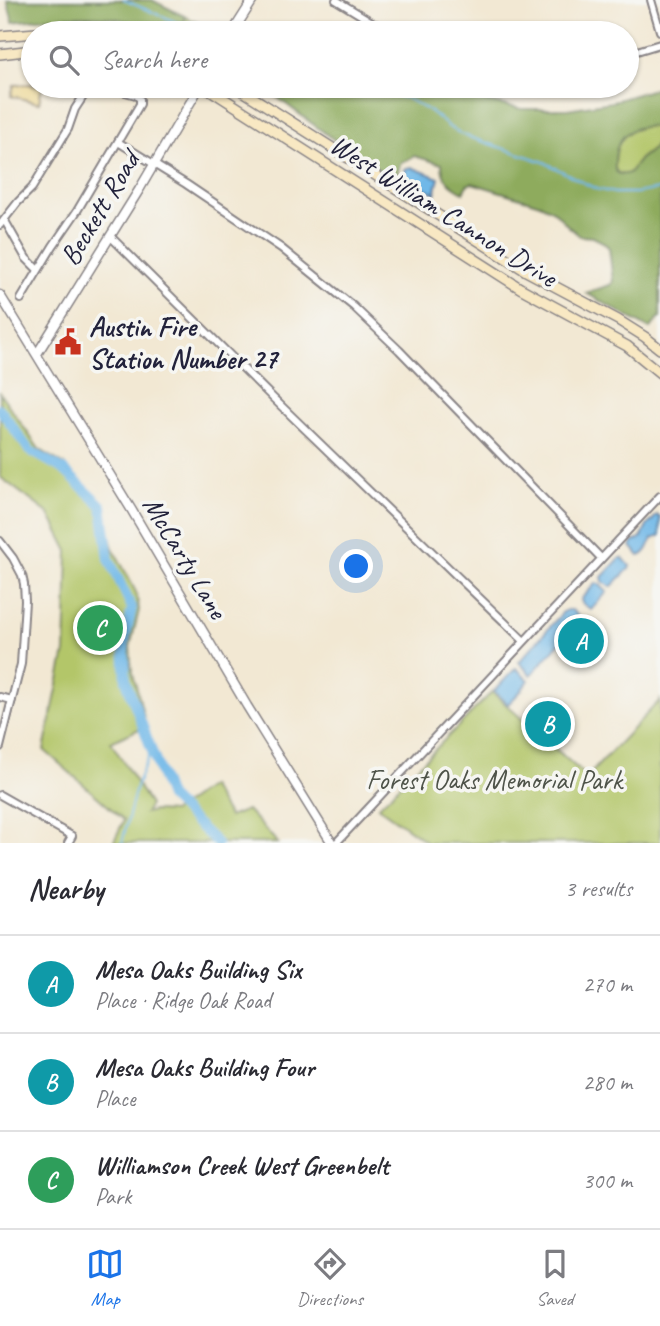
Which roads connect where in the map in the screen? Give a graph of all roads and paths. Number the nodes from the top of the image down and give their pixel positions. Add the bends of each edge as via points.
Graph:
1 (336, 0) edge
2 (651, 0) edge
3 (250, 1) edge
4 (346, 3) edge
5 (239, 21) edge
6 (372, 21) edge
7 (660, 31) edge
8 (21, 34) edge
9 (0, 36) edge
10 (660, 44) edge
11 (639, 50) edge
12 (21, 51) edge
13 (0, 54) edge
14 (82, 98) edge
15 (139, 98) edge
16 (195, 98) edge
17 (221, 98) edge
18 (254, 98) edge
19 (117, 144) junction
20 (154, 163) junction
21 (2, 223) edge
22 (110, 236) junction
23 (38, 270) junction
24 (0, 295) edge
25 (20, 299) dead end
26 (660, 349) edge
27 (37, 354) junction
28 (660, 373) edge
29 (660, 495) edge
30 (0, 541) edge
31 (601, 558) junction
32 (524, 641) junction
33 (0, 697) edge
34 (12, 699) junction
35 (0, 747) edge
36 (0, 795) edge
37 (70, 839) edge
38 (334, 843) edge

1 - 4 street
2 - 7 street
3 - 5 street
4 - 6 street
8 - 9 main road
10 - 11 street
12 - 13 main road
14 - 21 street via 32,188
15 - 19 street
16 - 20 street, Beckett Road
17 - 28 main road, West William Cannon Drive via 520,288 620,341
18 - 26 main road, West William Cannon Drive via 526,271 626,324
19 - 20 street
19 - 23 street
20 - 22 street, Beckett Road
20 - 31 street via 281,248 354,307
21 - 23 street
22 - 27 street, Beckett Road
22 - 32 street
23 - 25 street
24 - 27 street, McCarty Lane
27 - 38 street, McCarty Lane
29 - 31 street
30 - 34 street via 24,584 21,664
31 - 32 street
32 - 38 street
33 - 34 street
34 - 35 street
36 - 37 street

